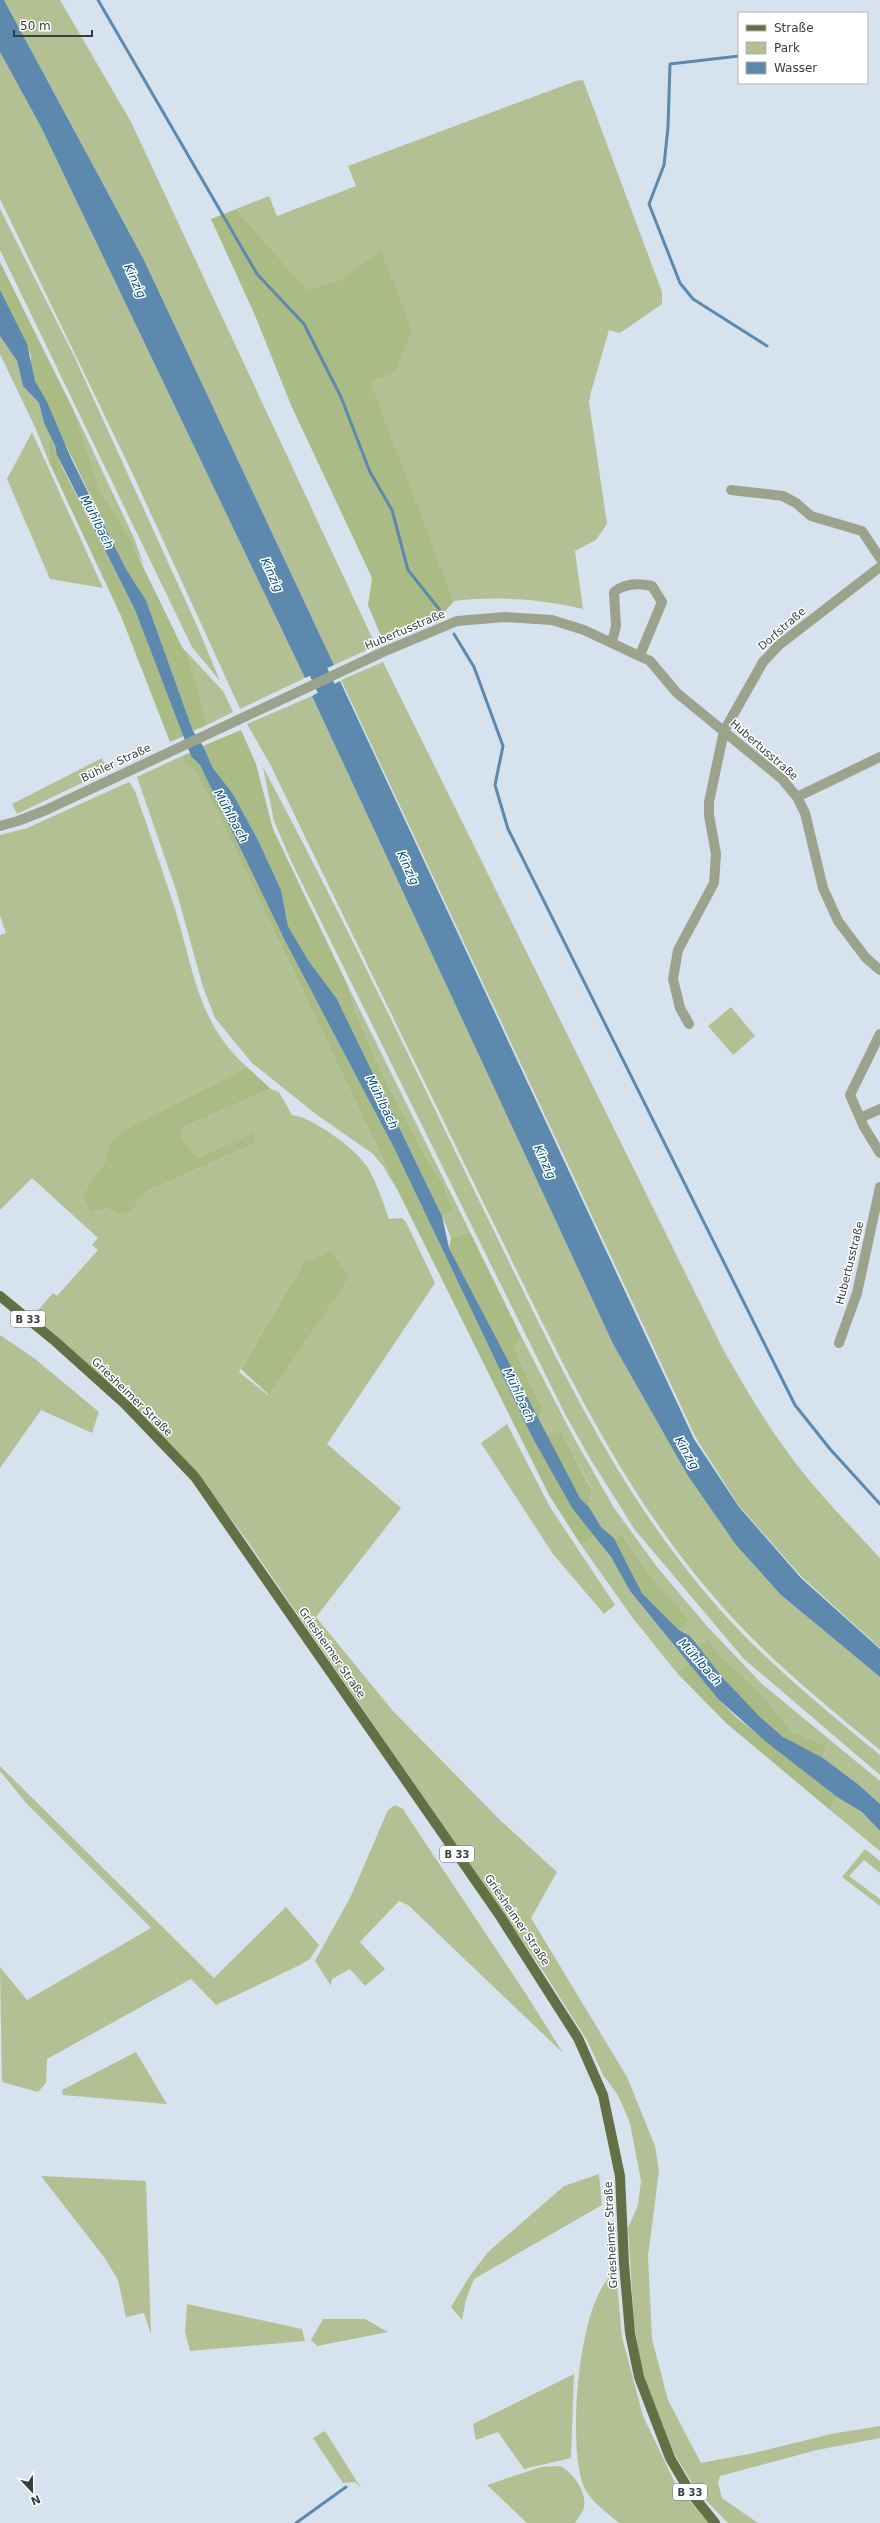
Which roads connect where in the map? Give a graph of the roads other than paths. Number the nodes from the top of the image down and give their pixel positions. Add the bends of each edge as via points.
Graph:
1 (731, 490) dead end
2 (880, 558) edge
3 (880, 567) edge
4 (612, 642) junction
5 (640, 655) junction
6 (241, 718) joint
7 (724, 731) junction
8 (880, 757) edge
9 (797, 797) junction
10 (0, 826) edge
11 (880, 970) edge
12 (689, 1024) dead end
13 (880, 1034) edge
14 (880, 1109) edge
15 (860, 1118) junction
16 (880, 1153) edge
17 (880, 1187) edge
18 (0, 1296) edge
19 (839, 1343) dead end
20 (715, 2523) edge

1 - 2 street via 783,496 811,516 862,531
3 - 7 street, Dorfstraße via 779,645 763,662
4 - 5 street, Hubertusstraße
4 - 5 street via 616,626 614,592 626,585 640,583 652,586 662,602
4 - 6 street, Hubertusstraße via 552,620 505,617 457,621 383,652
5 - 7 street, Hubertusstraße via 650,662 677,693
6 - 10 street, Bühler Straße via 46,810
7 - 9 street, Hubertusstraße via 782,779
7 - 12 street, Dorfstraße via 709,802 716,854 714,883 678,950 673,979 680,1008
8 - 9 street
9 - 11 street, Hubertusstraße via 805,813 823,888 838,921 866,958
13 - 15 street via 850,1095
14 - 15 street
15 - 16 street
17 - 19 street, Hubertusstraße via 856,1293
18 - 20 main road, Griesheimer Straße / B 33 via 125,1404 195,1477 500,1916 578,2038 603,2095 620,2176 629,2326 639,2377 670,2458 690,2492

